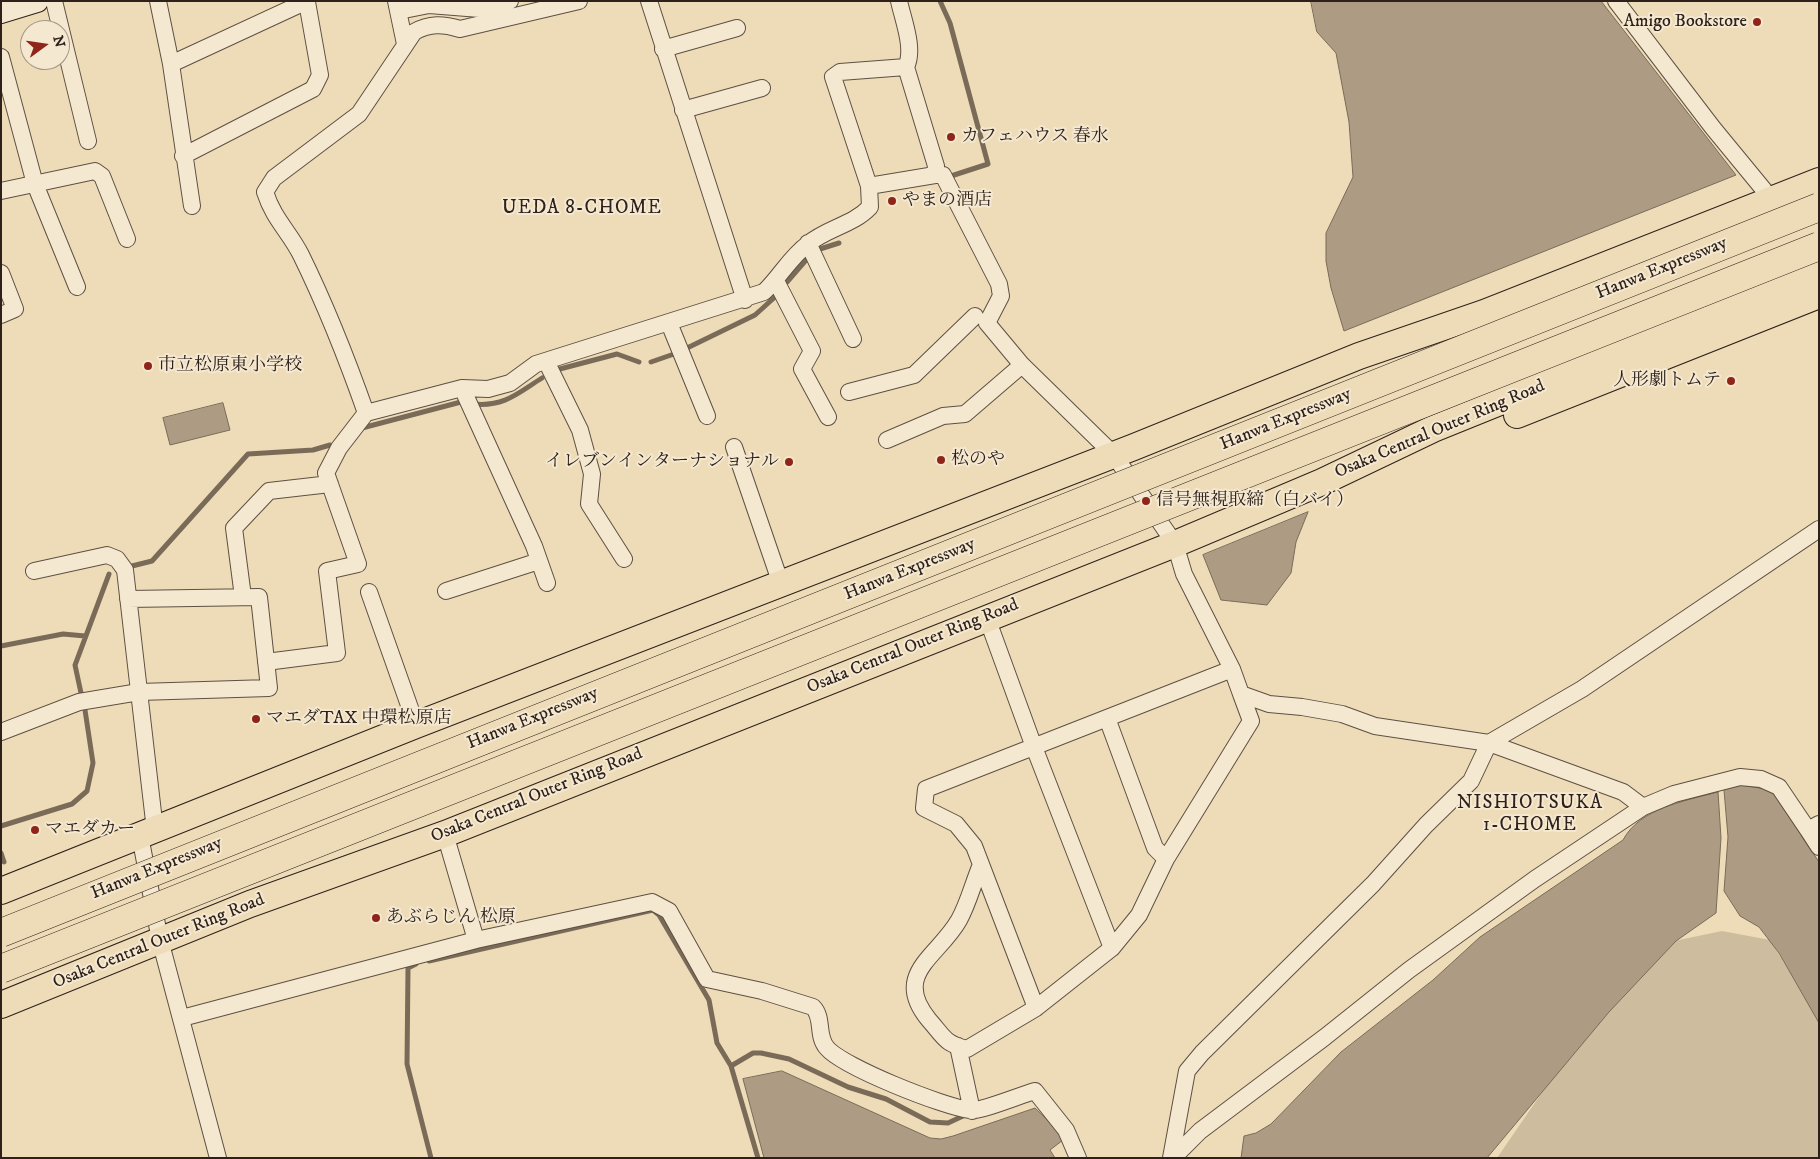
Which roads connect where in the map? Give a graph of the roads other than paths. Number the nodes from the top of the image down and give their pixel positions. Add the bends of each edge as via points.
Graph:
1 (54, 1) edge
2 (158, 1) edge
3 (307, 1) edge
4 (510, 1) edge
5 (649, 1) edge
6 (898, 1) edge
7 (1616, 1) edge
8 (33, 2) edge
9 (569, 3) edge
10 (398, 6) edge
11 (1, 12) edge
12 (736, 28) dead end
13 (404, 44) junction
14 (663, 49) junction
15 (1, 57) edge
16 (171, 64) junction
17 (906, 67) junction
18 (762, 88) dead end
19 (683, 110) junction
20 (88, 141) dead end
21 (184, 156) junction
22 (1819, 166) edge
23 (935, 175) junction
24 (1819, 181) edge
25 (34, 184) junction
26 (869, 186) junction
27 (1764, 190) junction
28 (1, 192) edge
29 (192, 206) dead end
30 (1819, 207) edge
31 (127, 239) dead end
32 (808, 243) junction
33 (1819, 246) edge
34 (1, 273) edge
35 (1819, 273) edge
36 (776, 281) junction
37 (77, 287) dead end
38 (1819, 295) edge
39 (745, 300) junction
40 (1, 315) edge
41 (975, 316) dead end
42 (669, 323) junction
43 (852, 339) dead end
44 (546, 361) junction
45 (1022, 365) junction
46 (1282, 387) junction
47 (462, 388) junction
48 (849, 392) dead end
49 (366, 413) junction
50 (707, 416) dead end
51 (828, 417) dead end
52 (887, 440) dead end
53 (734, 447) dead end
54 (1114, 455) junction
55 (1322, 482) junction
56 (330, 484) junction
57 (1819, 529) edge
58 (1175, 544) junction
59 (624, 560) dead end
60 (539, 561) junction
61 (34, 571) dead end
62 (547, 583) dead end
63 (781, 584) junction
64 (446, 591) dead end
65 (369, 592) dead end
66 (243, 596) junction
67 (128, 600) junction
68 (987, 618) junction
69 (266, 662) junction
70 (1232, 668) junction
71 (139, 692) junction
72 (1241, 694) junction
73 (1107, 718) junction
74 (416, 725) junction
75 (1, 732) edge
76 (1489, 743) junction
77 (1034, 747) junction
78 (1643, 807) junction
79 (1813, 827) edge
80 (148, 833) junction
81 (445, 834) junction
82 (1819, 847) edge
83 (1166, 859) junction
84 (980, 867) junction
85 (1, 890) edge
86 (1, 933) edge
87 (160, 940) junction
88 (476, 940) junction
89 (1112, 948) junction
90 (1, 969) edge
91 (1, 1006) edge
92 (1036, 1008) junction
93 (182, 1018) junction
94 (958, 1046) junction
95 (965, 1109) junction
96 (218, 1158) edge
97 (1078, 1158) edge
98 (1172, 1158) edge

1 - 20 street via 76,60 88,114
2 - 16 street
3 - 16 street
3 - 21 street via 320,75 313,89
4 - 10 street via 480,9
5 - 14 street
6 - 17 street via 909,48
7 - 27 street
8 - 11 street
9 - 13 street via 460,29 442,24 423,27
10 - 13 street
12 - 14 street
13 - 49 street via 359,114 274,178 265,192 271,210 300,253 345,353
14 - 19 street
15 - 25 street
16 - 21 street
17 - 23 street via 936,166
17 - 26 street via 829,73
18 - 19 street
19 - 39 street
21 - 29 street
22 - 27 main road
23 - 26 street
23 - 45 street via 943,175 999,284 1001,296 987,323
24 - 46 main road via 1484,313 1359,356
25 - 28 street
25 - 31 street via 95,171 102,176
25 - 37 street
26 - 32 street via 870,206 862,216
27 - 46 main road via 1344,354
30 - 86 highway, Hanwa Expressway, bridge
32 - 36 street via 790,260
32 - 43 street
33 - 90 highway, Hanwa Expressway, bridge
34 - 40 street via 15,309
35 - 55 main road, Osaka Central Outer Ring Road via 1433,430
36 - 39 street via 764,292
36 - 51 street via 812,351 802,369
38 - 55 main road via 1499,422
39 - 42 street
41 - 48 street via 914,375
42 - 44 street
42 - 50 street
44 - 47 street via 536,364 510,383 488,390
44 - 59 street via 580,430 592,474 589,504
45 - 52 street via 965,414 943,416
45 - 54 street
46 - 54 main road
47 - 49 street
47 - 60 street
49 - 56 street via 339,448 326,473
53 - 63 street
54 - 58 street
54 - 63 main road
55 - 58 main road, Osaka Central Outer Ring Road
56 - 66 street via 269,491 234,528
56 - 69 street via 358,564 327,571 338,652
57 - 76 street via 1582,689
58 - 68 main road, Osaka Central Outer Ring Road
58 - 70 street via 1184,574
60 - 62 street
60 - 64 street
61 - 67 street via 107,554 117,559 124,570
63 - 74 main road
65 - 74 street
66 - 67 street
66 - 69 street via 259,597
67 - 71 street
68 - 77 street
68 - 81 main road, Osaka Central Outer Ring Road
69 - 71 street via 269,688
70 - 72 street
70 - 73 street
71 - 75 street via 79,702
71 - 80 street
72 - 76 street via 1269,704 1342,714 1375,726
72 - 83 street via 1251,721
73 - 77 street
73 - 83 street via 1155,848
74 - 80 main road
76 - 78 street via 1623,792
76 - 98 street via 1471,781 1187,1070
77 - 84 street via 926,789 924,808 956,824 974,846
77 - 89 street
78 - 79 street via 1674,794 1740,777 1761,779 1779,787
78 - 98 street via 1534,879 1409,970 1200,1131
79 - 82 street
80 - 85 main road
80 - 87 street
81 - 87 main road, Osaka Central Outer Ring Road
81 - 88 street
83 - 89 street via 1139,915
84 - 92 street
84 - 94 street via 959,921 922,965 914,991 918,1007 949,1044
87 - 91 main road, Osaka Central Outer Ring Road
87 - 93 street
88 - 93 street
88 - 95 street via 652,902 669,911 707,979 813,1006 818,1012 826,1048 837,1057 914,1093
89 - 92 street
92 - 94 street via 968,1049
93 - 96 street
94 - 95 street
95 - 97 street via 1035,1090 1066,1130

